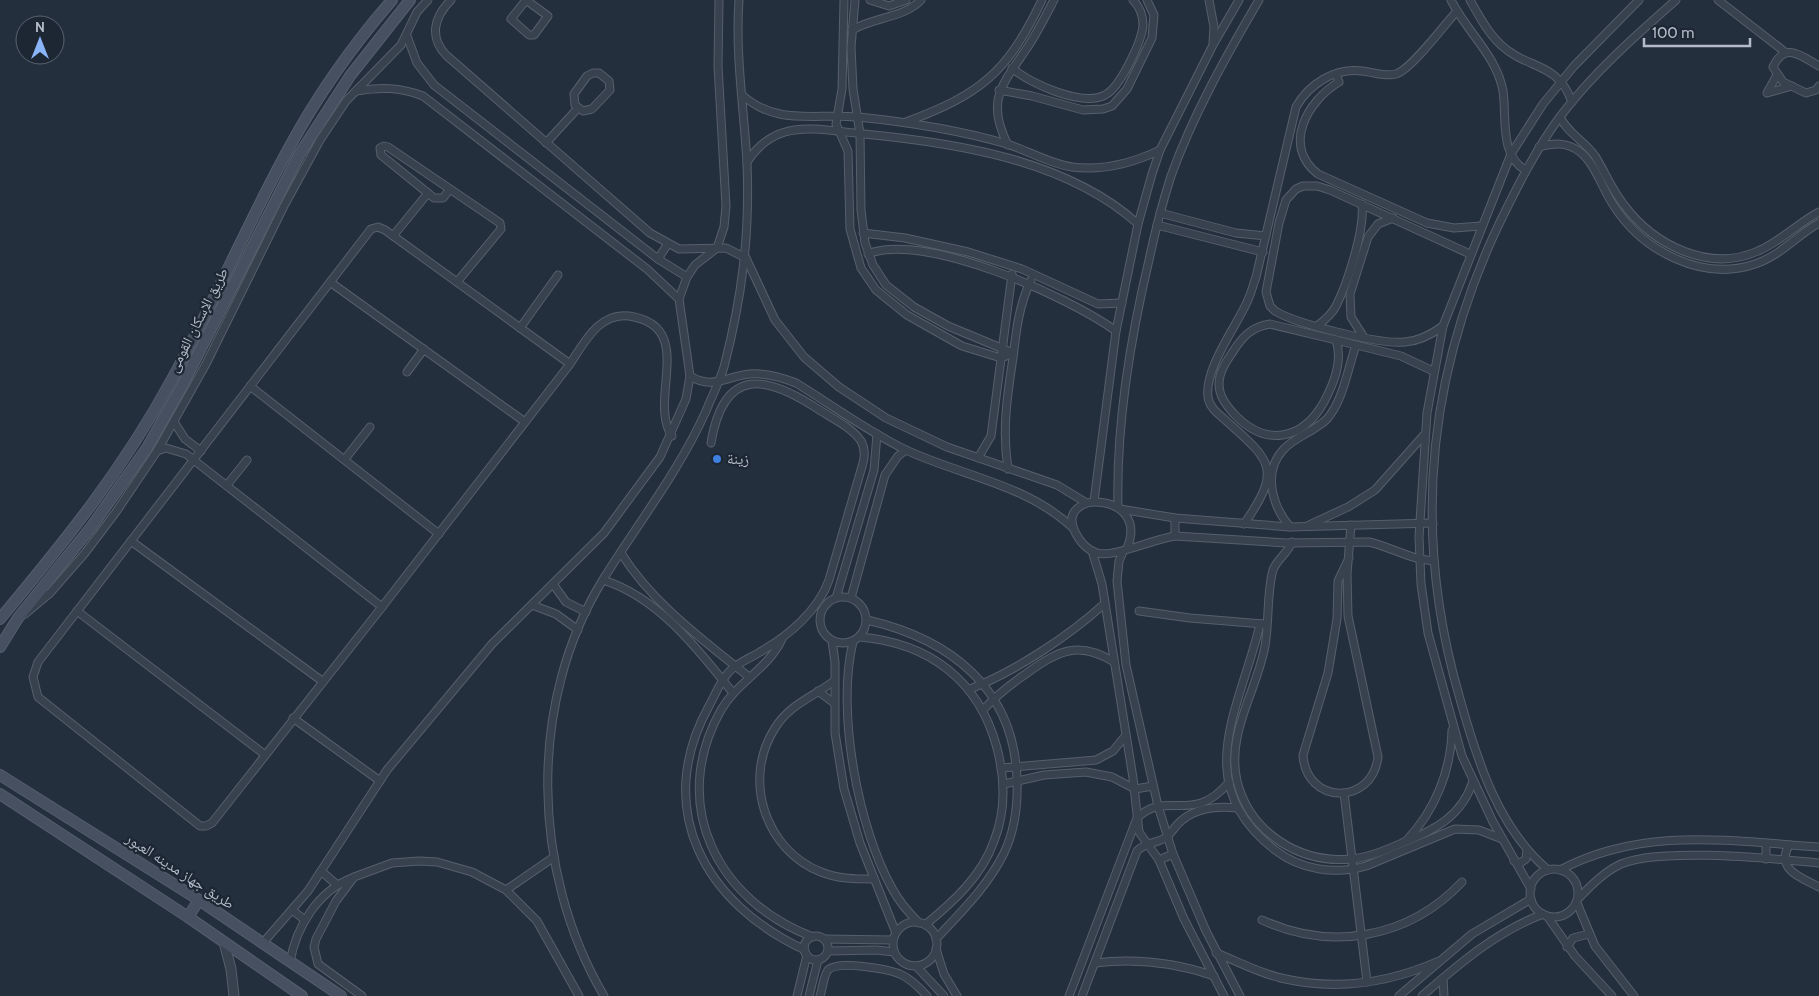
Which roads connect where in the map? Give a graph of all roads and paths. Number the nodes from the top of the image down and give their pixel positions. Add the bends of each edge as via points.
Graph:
1 (392, 0) edge
2 (410, 0) edge
3 (428, 0) edge
4 (451, 0) edge
5 (719, 0) edge
6 (739, 0) edge
7 (844, 0) edge
8 (854, 0) edge
9 (870, 0) edge
10 (906, 0) edge
11 (921, 0) edge
12 (1042, 0) edge
13 (1054, 0) edge
14 (1133, 0) edge
15 (1148, 0) edge
16 (1209, 0) edge
17 (1239, 0) edge
18 (1258, 0) edge
19 (1452, 0) edge
20 (1470, 0) edge
21 (1639, 0) edge
22 (1676, 0) edge
23 (1718, 0) edge
24 (521, 1) edge
25 (1457, 11) junction
26 (852, 30) junction
27 (407, 36) junction
28 (1213, 45) junction
29 (1785, 52) junction
30 (1819, 66) edge
31 (1012, 68) junction
32 (1336, 74) junction
33 (1777, 75) junction
34 (1562, 81) junction
35 (1792, 86) junction
36 (1819, 86) edge
37 (999, 90) junction
38 (356, 91) junction
39 (742, 95) junction
40 (1572, 102) junction
41 (578, 108) junction
42 (837, 116) junction
43 (858, 117) junction
44 (1560, 117) junction
45 (904, 123) junction
46 (839, 131) junction
47 (860, 134) junction
48 (546, 143) junction
49 (1008, 145) junction
50 (1539, 147) junction
51 (1160, 150) junction
52 (1511, 154) junction
53 (747, 163) junction
54 (1525, 170) junction
55 (450, 189) junction
56 (428, 192) junction
57 (1362, 204) junction
58 (1160, 212) junction
59 (1819, 212) edge
60 (1393, 218) junction
61 (1819, 222) edge
62 (1138, 224) junction
63 (1157, 224) junction
64 (1481, 226) junction
65 (863, 233) junction
66 (393, 236) junction
67 (1266, 236) junction
68 (667, 245) junction
69 (1768, 246) junction
70 (717, 248) junction
71 (1262, 252) junction
72 (868, 254) junction
73 (1470, 254) junction
74 (1772, 257) junction
75 (746, 258) junction
76 (658, 259) junction
77 (1012, 266) junction
78 (558, 275) dead end
79 (1034, 275) junction
80 (1012, 276) junction
81 (687, 278) junction
82 (330, 282) junction
83 (457, 282) junction
84 (1030, 284) junction
85 (679, 299) junction
86 (1122, 303) junction
87 (1317, 326) junction
88 (1444, 326) junction
89 (520, 328) junction
90 (1116, 331) junction
91 (1363, 336) junction
92 (1336, 340) junction
93 (1356, 345) junction
94 (1002, 347) junction
95 (424, 349) junction
96 (1013, 353) junction
97 (1001, 358) junction
98 (570, 364) junction
99 (1433, 371) junction
100 (407, 372) dead end
101 (690, 376) junction
102 (719, 383) junction
103 (250, 386) junction
104 (174, 422) junction
105 (525, 422) junction
106 (370, 427) dead end
107 (877, 434) junction
108 (1425, 434) junction
109 (672, 436) junction
110 (1281, 436) junction
111 (710, 443) dead end
112 (158, 450) junction
113 (906, 450) junction
114 (1283, 450) junction
115 (201, 451) junction
116 (978, 458) junction
117 (345, 459) junction
118 (194, 460) junction
119 (247, 460) dead end
120 (1008, 469) junction
121 (227, 485) junction
122 (1085, 502) junction
123 (1094, 502) junction
124 (1119, 508) junction
125 (1175, 518) junction
126 (1418, 522) junction
127 (1433, 522) junction
128 (1244, 524) junction
129 (1351, 525) junction
130 (1307, 526) junction
131 (1290, 527) junction
132 (1073, 528) junction
133 (438, 534) junction
134 (1175, 536) junction
135 (131, 541) junction
136 (1351, 541) junction
137 (1292, 542) junction
138 (1125, 550) junction
139 (1092, 551) junction
140 (621, 553) junction
141 (1348, 558) junction
142 (1420, 560) junction
143 (1434, 561) junction
144 (603, 580) junction
145 (553, 584) junction
146 (836, 598) junction
147 (851, 598) junction
148 (1104, 604) junction
149 (532, 605) junction
150 (382, 607) junction
151 (77, 611) junction
152 (1139, 611) dead end
153 (586, 612) junction
154 (18, 618) junction
155 (0, 620) edge
156 (867, 620) junction
157 (1260, 624) junction
158 (1268, 624) junction
159 (578, 630) junction
160 (860, 637) junction
161 (782, 638) junction
162 (832, 641) junction
163 (853, 642) junction
164 (0, 647) edge
165 (1114, 662) junction
166 (735, 666) junction
167 (749, 677) junction
168 (722, 680) junction
169 (322, 681) junction
170 (834, 681) junction
171 (984, 683) junction
172 (970, 689) junction
173 (818, 691) junction
174 (733, 692) junction
175 (994, 699) junction
176 (834, 703) junction
177 (847, 710) junction
178 (982, 710) junction
179 (834, 711) junction
180 (293, 718) junction
181 (1452, 724) junction
182 (1126, 735) junction
183 (264, 754) junction
184 (1016, 767) junction
185 (1002, 768) junction
186 (0, 775) edge
187 (1017, 780) junction
188 (380, 781) junction
189 (1473, 781) junction
190 (1229, 782) junction
191 (1004, 784) junction
192 (1153, 786) junction
193 (858, 787) junction
194 (844, 789) junction
195 (1135, 789) junction
196 (1344, 793) junction
197 (0, 794) edge
198 (1158, 806) junction
199 (1237, 808) junction
200 (1137, 818) junction
201 (1169, 835) junction
202 (1502, 839) junction
203 (1146, 843) junction
204 (1404, 843) junction
205 (1766, 843) junction
206 (1789, 845) junction
207 (1819, 847) edge
208 (1527, 850) junction
209 (1173, 854) junction
210 (554, 857) junction
211 (1352, 859) junction
212 (1766, 859) junction
213 (1159, 860) junction
214 (1785, 860) junction
215 (1514, 861) junction
216 (1819, 863) edge
217 (1354, 869) junction
218 (1548, 870) junction
219 (1560, 870) junction
220 (321, 871) junction
221 (354, 877) junction
222 (874, 879) junction
223 (1462, 882) dead end
224 (336, 884) junction
225 (1819, 887) edge
226 (1531, 889) junction
227 (506, 890) junction
228 (1531, 899) junction
229 (199, 900) junction
230 (1578, 900) junction
231 (292, 910) junction
232 (1545, 915) junction
233 (188, 917) junction
234 (306, 920) junction
235 (1262, 920) dead end
236 (922, 924) junction
237 (1588, 934) junction
238 (1361, 936) junction
239 (812, 937) junction
240 (895, 937) junction
241 (825, 939) junction
242 (936, 939) junction
243 (224, 942) junction
244 (262, 944) junction
245 (1567, 947) junction
246 (936, 948) junction
247 (828, 951) junction
248 (894, 952) junction
249 (806, 953) junction
250 (1216, 953) junction
251 (818, 960) junction
252 (1438, 960) junction
253 (290, 962) junction
254 (1095, 963) junction
255 (916, 966) junction
256 (1214, 976) junction
257 (1443, 978) junction
258 (1367, 982) junction
259 (234, 996) edge
260 (302, 996) edge
261 (341, 996) edge
262 (362, 996) edge
263 (579, 996) edge
264 (604, 996) edge
265 (797, 996) edge
266 (809, 996) edge
267 (820, 996) edge
268 (927, 996) edge
269 (944, 996) edge
270 (957, 996) edge
271 (1069, 996) edge
272 (1082, 996) edge
273 (1224, 996) edge
274 (1240, 996) edge
275 (1399, 996) edge
276 (1422, 996) edge
277 (1444, 996) edge
278 (1612, 996) edge
279 (1634, 996) edge

1 - 155 main road, طريق الإسكان القومى via 339,68 289,147 172,379 138,439 84,517
2 - 154 main road, طريق الإسكان القومى via 350,76 299,155 182,386 147,448 106,508
3 - 27 street via 417,12
4 - 48 street via 437,18 435,33 440,49
5 - 70 street via 718,66 726,206
6 - 39 street
7 - 42 street via 842,98
8 - 26 street
9 - 10 street via 889,6
11 - 26 street via 900,14 877,18
12 - 45 street via 1006,61 985,84 958,100
13 - 31 street
14 - 31 street via 1142,19 1141,35 1119,82 1108,94 1084,98 1037,85
15 - 37 street via 1154,16 1152,38 1127,89 1112,106 1083,110
16 - 28 street via 1214,27
17 - 28 street
18 - 58 street via 1191,128
19 - 25 street
20 - 34 street via 1486,27 1502,45
21 - 34 street
22 - 40 street via 1629,42
23 - 29 street
24 - 24 street via 529,1 548,16 534,35 529,35 511,21
25 - 32 street via 1411,63 1397,74 1360,70
25 - 52 street via 1497,72 1503,91
26 - 43 street via 853,89
27 - 38 street via 384,66
27 - 76 street via 417,63 434,85
28 - 51 street
29 - 30 street via 1792,52
29 - 33 street via 1773,67
31 - 37 street
32 - 64 street via 1339,82 1317,98 1304,124 1301,151 1310,168 1427,224 1454,228
32 - 67 street via 1312,86 1296,107
33 - 35 street
33 - 35 street via 1768,93
34 - 40 street
34 - 52 street via 1537,112
35 - 36 street via 1806,93
37 - 49 street via 997,116
38 - 85 street via 393,88 422,96 647,270
38 - 104 street via 333,120 297,182
39 - 42 street via 760,109 781,116
39 - 53 street
40 - 44 street
41 - 41 street via 583,111 592,109 610,90 609,81 599,73 587,76 574,94
41 - 48 street
42 - 43 street
42 - 46 street
43 - 45 street
43 - 47 street
44 - 50 street
44 - 69 street via 1569,132 1584,142 1595,156 1631,214 1661,240 1678,249 1712,258 1736,258
45 - 49 street
46 - 47 street
46 - 53 street via 785,132 763,144
46 - 97 street via 848,151 852,242 868,280 907,316 962,346
47 - 62 street via 962,147 1016,161 1094,192
47 - 65 street
48 - 68 street
49 - 51 street via 1071,167 1089,168 1126,163
50 - 54 street
50 - 74 street via 1562,144 1578,151 1591,165 1615,208 1631,228 1652,246 1674,258 1694,266 1723,270 1753,265
51 - 62 street
52 - 54 street
52 - 64 street
53 - 75 street
54 - 127 street via 1481,264 1451,350 1437,432
55 - 56 street via 439,199
55 - 56 street via 388,147 380,148 381,155
55 - 83 street via 500,223 501,227
56 - 66 street
57 - 60 street
57 - 87 street via 1361,234 1339,298 1331,314
57 - 87 street via 1310,185 1296,189 1286,200 1266,285 1267,299 1281,315
58 - 63 street
58 - 67 street via 1236,233
59 - 69 street
60 - 73 street
60 - 91 street via 1378,224 1368,237 1350,294 1351,317
61 - 74 street
62 - 86 street
63 - 71 street
63 - 124 street via 1132,336 1118,459
64 - 73 street
65 - 72 street
65 - 77 street via 936,244
66 - 82 street via 382,228 371,229
66 - 83 street
67 - 71 street
68 - 70 street via 692,251
68 - 76 street
69 - 74 street
70 - 75 street via 737,252
70 - 81 street via 705,255
71 - 128 street via 1248,301 1212,373 1208,391 1214,410 1265,460 1268,472 1265,486
72 - 80 street via 886,248 906,249
72 - 94 street via 886,286 904,301 948,326
73 - 88 street
75 - 102 street via 737,314
75 - 116 street via 775,320 820,373 886,418 916,434
76 - 81 street
77 - 79 street
77 - 80 street
78 - 89 street
79 - 84 street
79 - 86 street via 1098,304
80 - 84 street
80 - 94 street
81 - 85 street
82 - 95 street
82 - 103 street
83 - 89 street
84 - 90 street via 1081,308
84 - 96 street via 1020,308
85 - 101 street
86 - 90 street
87 - 91 street
88 - 91 street via 1432,334 1405,342
88 - 99 street
89 - 98 street
90 - 123 street
92 - 93 street
92 - 110 street via 1339,349 1337,368 1318,413 1299,429
92 - 110 street via 1279,324 1261,325 1245,334 1226,363 1219,384 1225,405 1255,432
93 - 99 street via 1401,356
93 - 114 street via 1332,411 1314,430
94 - 96 street
94 - 97 street
95 - 100 street
95 - 105 street
96 - 97 street
96 - 120 street via 1004,426
97 - 116 street via 991,436
98 - 105 street
98 - 109 street via 591,331 605,321 626,316 643,318 658,329 667,353 665,420
99 - 108 street
101 - 102 street via 704,382
101 - 109 street via 686,399
102 - 107 street via 750,374 781,377
102 - 140 street via 678,466
103 - 115 street
103 - 117 street
104 - 112 street
104 - 115 street via 185,439
105 - 133 street
106 - 117 street
107 - 113 street
107 - 146 street via 874,470
108 - 126 street
108 - 130 street via 1375,490
109 - 145 street via 646,478 604,533
110 - 114 street
111 - 161 street via 719,408 727,396 743,386 764,384 789,392 812,405 853,433 864,449 863,463 826,589 814,607
112 - 118 street via 177,449
112 - 154 street via 116,512 68,573 40,602
113 - 132 street via 1022,493 1049,508
113 - 147 street via 885,475
114 - 131 street via 1274,468 1271,488 1280,516
115 - 118 street
116 - 120 street
117 - 133 street
118 - 121 street
118 - 135 street
119 - 121 street
120 - 122 street via 1057,485
121 - 150 street
122 - 123 street
122 - 132 street via 1074,513
123 - 124 street
124 - 125 street
124 - 138 street via 1130,523 1131,532
125 - 128 street
125 - 134 street
126 - 127 street
126 - 129 street
126 - 142 street
127 - 143 street
128 - 131 street
129 - 130 street
129 - 136 street
130 - 131 street
132 - 139 street via 1080,541
133 - 150 street
134 - 137 street
134 - 138 street
135 - 151 street
135 - 169 street
136 - 137 street
136 - 141 street
136 - 142 street via 1381,544
137 - 158 street via 1277,562 1272,576
138 - 139 street via 1107,554
138 - 192 street via 1116,581 1126,662
139 - 148 street
140 - 144 street
140 - 166 street via 643,584 710,648
141 - 196 street via 1350,629 1378,757 1375,772 1366,784
141 - 196 street via 1338,581 1336,628 1328,673 1303,755 1307,774 1315,784 1332,792
142 - 143 street
142 - 181 street via 1428,633
143 - 208 street via 1444,639 1472,739 1499,806
144 - 153 street
144 - 168 street via 624,587 642,599 702,653
145 - 149 street
145 - 153 street via 566,602
146 - 147 street
146 - 162 street via 826,604 820,615 823,633
147 - 156 street via 862,606
148 - 165 street
148 - 171 street via 1066,634
149 - 159 street via 556,614
149 - 188 street via 492,644
150 - 169 street
151 - 183 street
151 - 183 street via 34,669 33,686 38,697 200,826 212,823
152 - 157 street
153 - 159 street
154 - 164 main road, طريق الإسكان القومى
156 - 160 street
156 - 171 street via 904,630 940,647
157 - 158 street
157 - 190 street via 1227,736
158 - 211 street via 1259,670 1236,740 1234,761 1241,792 1260,825 1282,844 1318,858
159 - 210 street via 560,683 551,738 548,794
160 - 163 street
160 - 172 street via 891,641 921,652 947,668
161 - 166 street
161 - 167 street via 770,659
162 - 163 street via 842,644
162 - 170 street
163 - 177 street via 847,673
165 - 175 street via 1090,651 1063,651 1050,656
165 - 182 street
166 - 167 street
166 - 168 street
167 - 174 street
168 - 174 street
168 - 249 street via 696,732 690,752 686,784 693,834 708,871 733,903 769,932
169 - 180 street
170 - 173 street
170 - 176 street
171 - 172 street
171 - 175 street
172 - 178 street
173 - 176 street
173 - 222 street via 794,706 768,740 759,775 764,810 776,836 807,865 834,876
174 - 239 street via 714,722 704,752 700,784 706,830 725,872 747,899 778,922
175 - 178 street
175 - 184 street via 1009,732
176 - 179 street
177 - 179 street
177 - 193 street
178 - 185 street via 995,738
179 - 194 street
180 - 183 street
180 - 188 street
181 - 189 street
181 - 204 street via 1451,748 1442,783 1426,815
182 - 184 street via 1113,751 1096,760
182 - 195 street
184 - 185 street
184 - 187 street
185 - 191 street
186 - 229 main road, طريق جهاز مدينه العبور
187 - 191 street
187 - 195 street via 1086,772 1112,776
187 - 242 street via 1016,816 1004,852 984,884
188 - 220 street
189 - 202 street
189 - 204 street via 1464,802 1449,820
190 - 198 street via 1215,797 1200,805
190 - 199 street
191 - 236 street via 1000,823 986,859 960,894
192 - 195 street
192 - 198 street
193 - 194 street
193 - 236 street via 872,839 892,889
194 - 222 street via 850,816
195 - 200 street
196 - 211 street
197 - 233 main road
198 - 200 street
198 - 201 street
199 - 201 street via 1214,807 1200,811 1182,821
199 - 217 street via 1258,836 1297,864 1325,870
200 - 203 street via 1139,832
200 - 271 street
201 - 203 street
201 - 209 street
202 - 215 street
202 - 217 street via 1479,830 1455,829
203 - 213 street
203 - 254 street via 1134,856
204 - 211 street
205 - 206 street
205 - 212 street
205 - 219 street via 1653,840 1606,850
206 - 207 street
206 - 214 street
208 - 215 street via 1526,859 1520,863
208 - 218 street
209 - 213 street
209 - 250 street
210 - 227 street
210 - 264 street via 578,942
211 - 217 street
212 - 214 street
212 - 230 street via 1675,856 1632,860 1605,873
213 - 256 street via 1184,919
214 - 216 street
214 - 225 street via 1792,873
215 - 226 street
217 - 238 street
218 - 219 street
218 - 226 street via 1537,877
219 - 230 street via 1575,880
220 - 224 street
220 - 231 street
221 - 224 street
221 - 227 street via 392,863 419,861 454,866
221 - 262 street via 336,901 314,947 323,970
222 - 240 street
223 - 238 street via 1443,900 1410,921 1386,931
224 - 234 street
226 - 228 street
227 - 263 street via 537,921
228 - 232 street via 1535,908
228 - 252 street via 1479,929
229 - 233 main road
229 - 244 main road, طريق جهاز مدينه العبور
230 - 232 street via 1567,914 1558,917
230 - 237 street
231 - 234 street
231 - 244 street
232 - 245 street
232 - 257 street via 1504,931
233 - 243 main road
234 - 253 street via 294,944
235 - 238 street via 1310,936
236 - 240 street via 906,924
236 - 242 street
237 - 245 street via 1573,938
237 - 279 street via 1610,968
238 - 258 street
239 - 241 street
239 - 249 street via 806,942
240 - 241 street
240 - 248 street
241 - 247 street
242 - 246 street
243 - 259 street
243 - 260 main road
244 - 253 main road, طريق جهاز مدينه العبور
245 - 278 street
246 - 255 street via 927,962
246 - 270 street via 944,974
247 - 248 street
247 - 251 street
248 - 255 street via 901,961
249 - 251 street
249 - 265 street
250 - 258 street via 1280,978 1314,984
250 - 274 street
251 - 266 street
252 - 258 street via 1413,972
252 - 275 street
253 - 261 main road, طريق جهاز مدينه العبور
254 - 256 street via 1143,960 1191,968
254 - 272 street
255 - 269 street
256 - 273 street
257 - 276 street
257 - 277 street
267 - 268 street via 829,970 839,965 900,974

